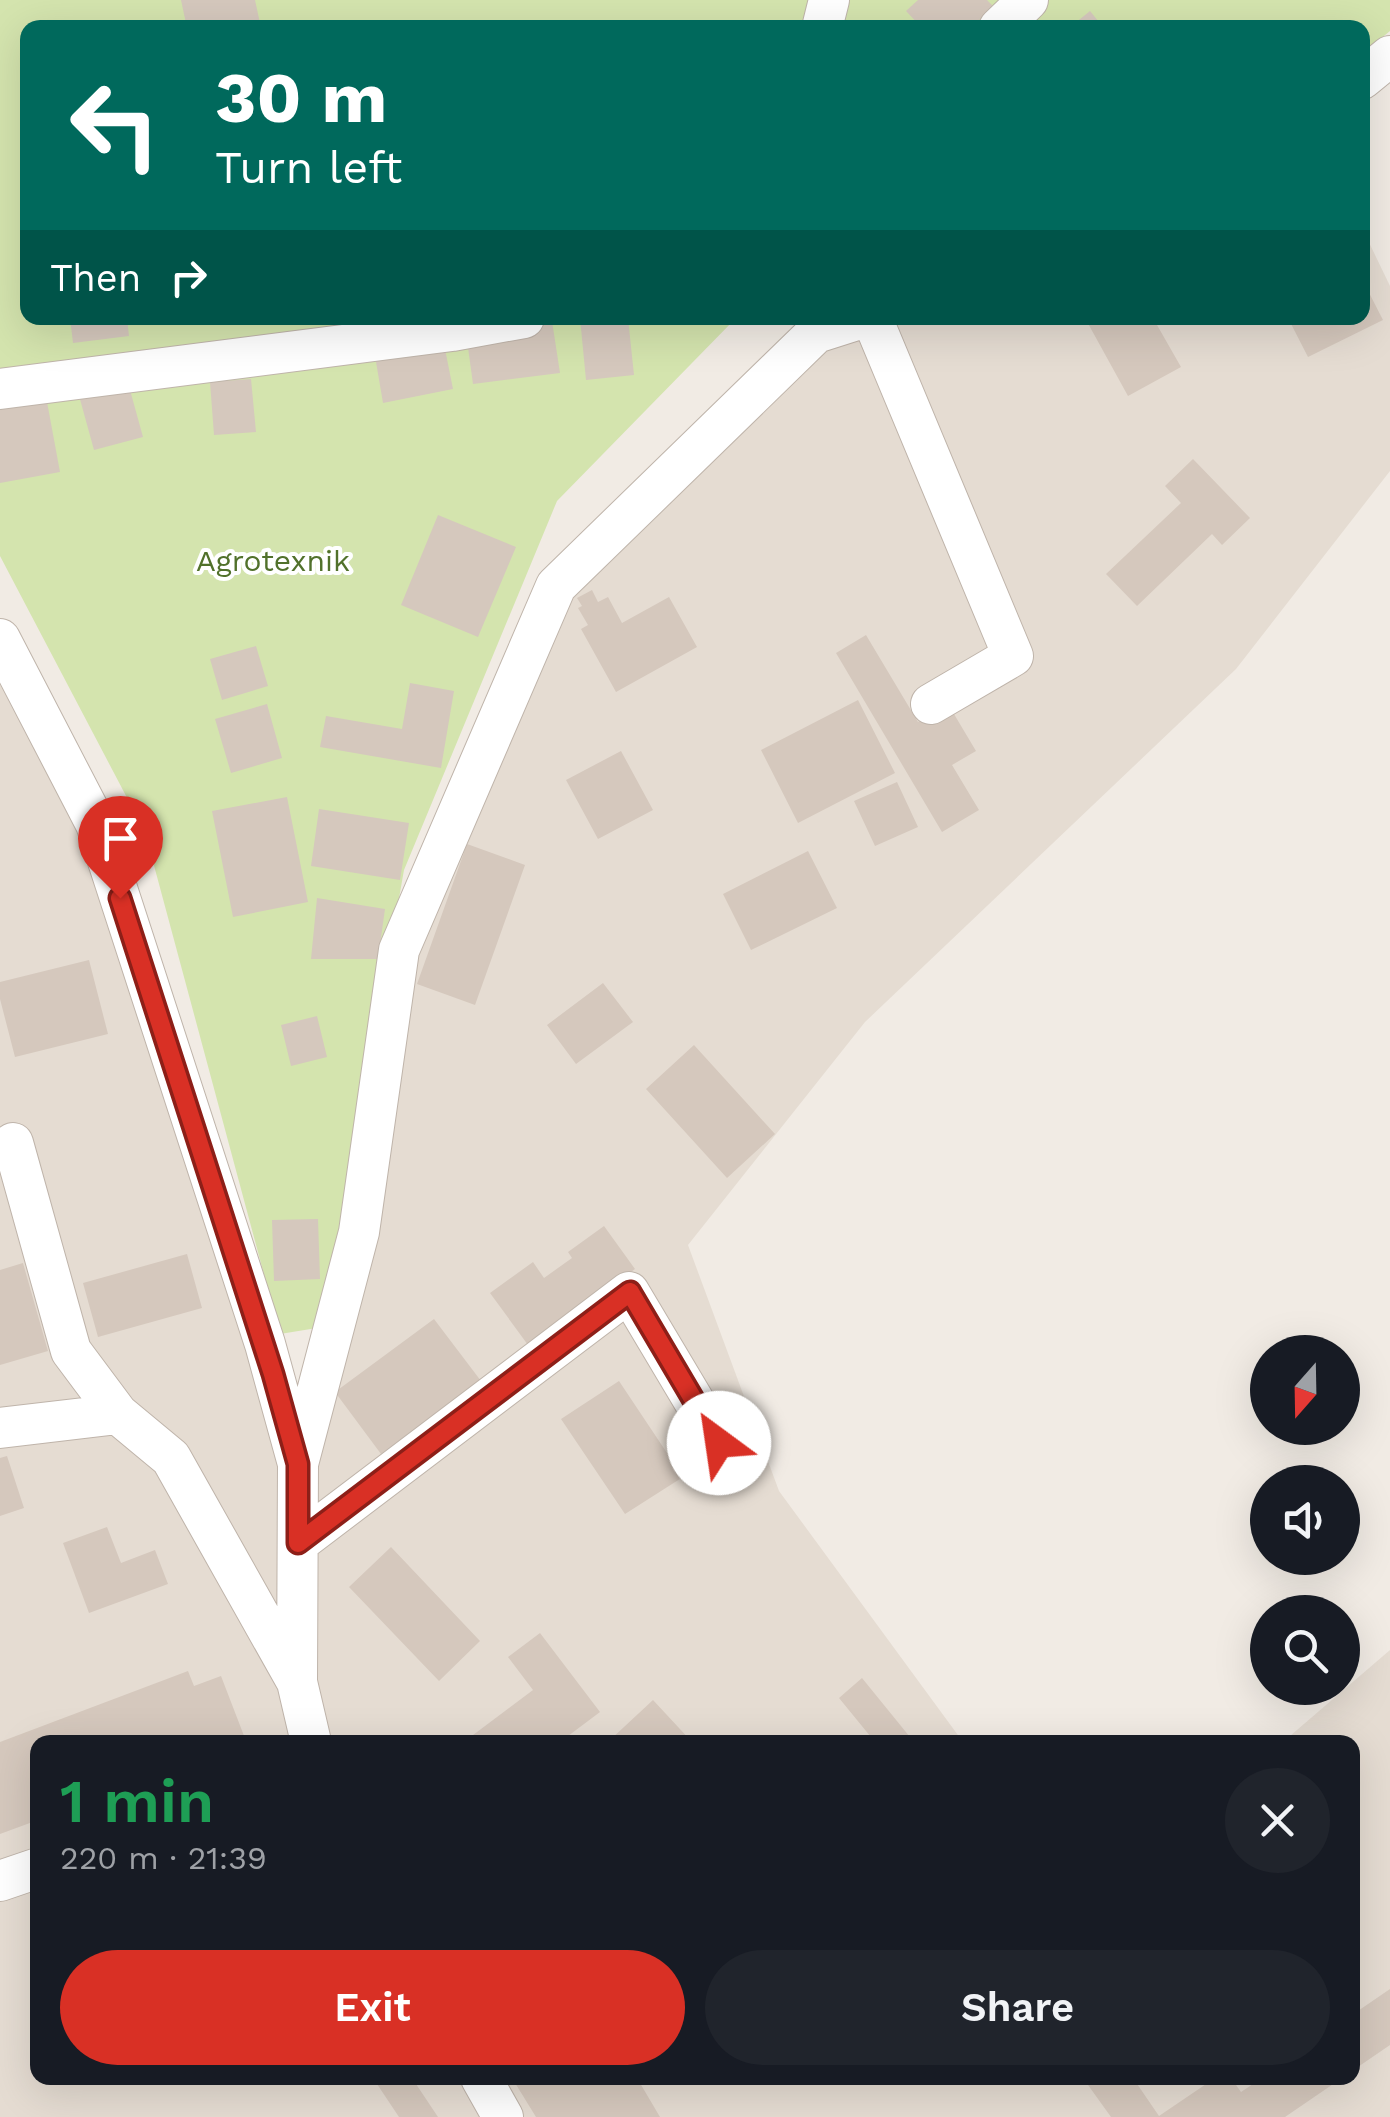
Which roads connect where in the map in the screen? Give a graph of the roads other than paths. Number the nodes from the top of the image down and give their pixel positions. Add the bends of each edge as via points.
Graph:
1 (1028, 0) edge
2 (1007, 20) edge
3 (1390, 56) edge
4 (1370, 72) edge
5 (485, 325) edge
6 (841, 325) edge
7 (875, 325) edge
8 (0, 389) edge
9 (0, 639) edge
10 (931, 704) dead end
11 (13, 1143) dead end
12 (118, 1414) junction
13 (0, 1428) edge
14 (719, 1443) dead end
15 (298, 1464) junction
16 (298, 1543) junction
17 (298, 1682) junction
18 (309, 1735) edge
19 (30, 1871) edge
20 (0, 1880) edge
21 (486, 2085) edge
22 (502, 2117) edge

1 - 2 street
3 - 4 street
5 - 8 street
6 - 15 street via 816,333 556,586 399,950 359,1232
7 - 10 street via 1013,656
9 - 15 street via 96,824
11 - 12 street via 71,1351
12 - 13 street
12 - 17 street via 171,1458
14 - 16 street via 630,1292
15 - 16 street
16 - 17 street
17 - 18 street
19 - 20 street
21 - 22 street

